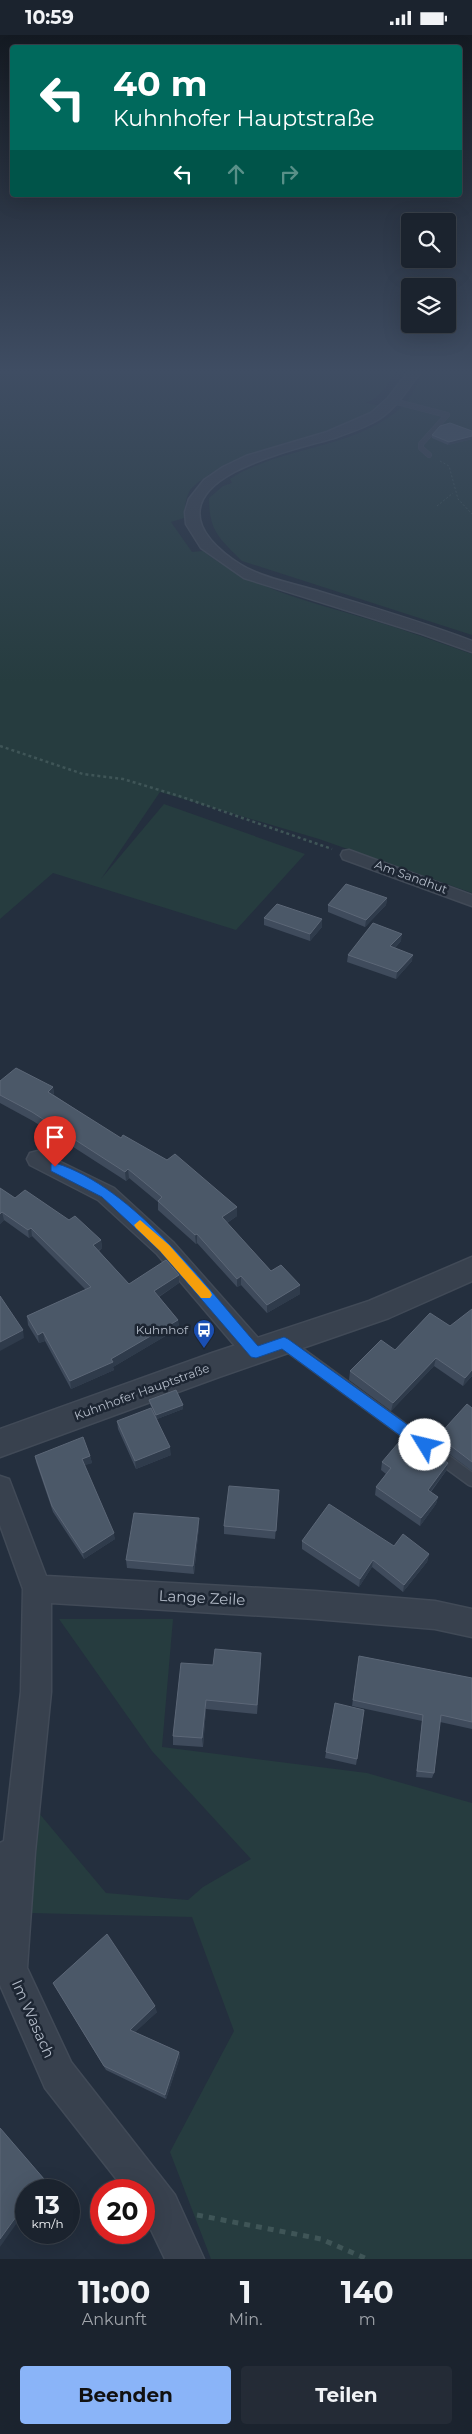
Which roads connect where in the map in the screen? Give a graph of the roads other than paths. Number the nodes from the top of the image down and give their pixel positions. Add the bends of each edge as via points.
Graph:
1 (219, 475) edge
2 (472, 647) edge
3 (349, 855) road end
4 (472, 901) edge
5 (38, 1159) dead end
6 (472, 1268) edge
7 (284, 1343) junction
8 (256, 1353) junction
9 (0, 1443) edge
10 (472, 1479) edge
11 (0, 1488) edge
12 (37, 1589) junction
13 (472, 1623) edge
14 (10, 1856) edge
15 (185, 2259) edge

1 - 2 street via 200,489 193,505 191,523 204,542 224,559 249,575 428,630
3 - 4 street, Am Sandhut
5 - 8 street via 106,1194 165,1248
6 - 7 street, Kuhnhofer Hauptstraße via 379,1310
7 - 8 street, Kuhnhofer Hauptstraße
7 - 10 lane
8 - 9 street, Kuhnhofer Hauptstraße
11 - 12 street
12 - 13 street, Lange Zeile via 315,1605 435,1615
12 - 14 street, Im Wasach via 36,1692
14 - 15 street, Im Wasach via 10,1969 58,2075 162,2208

